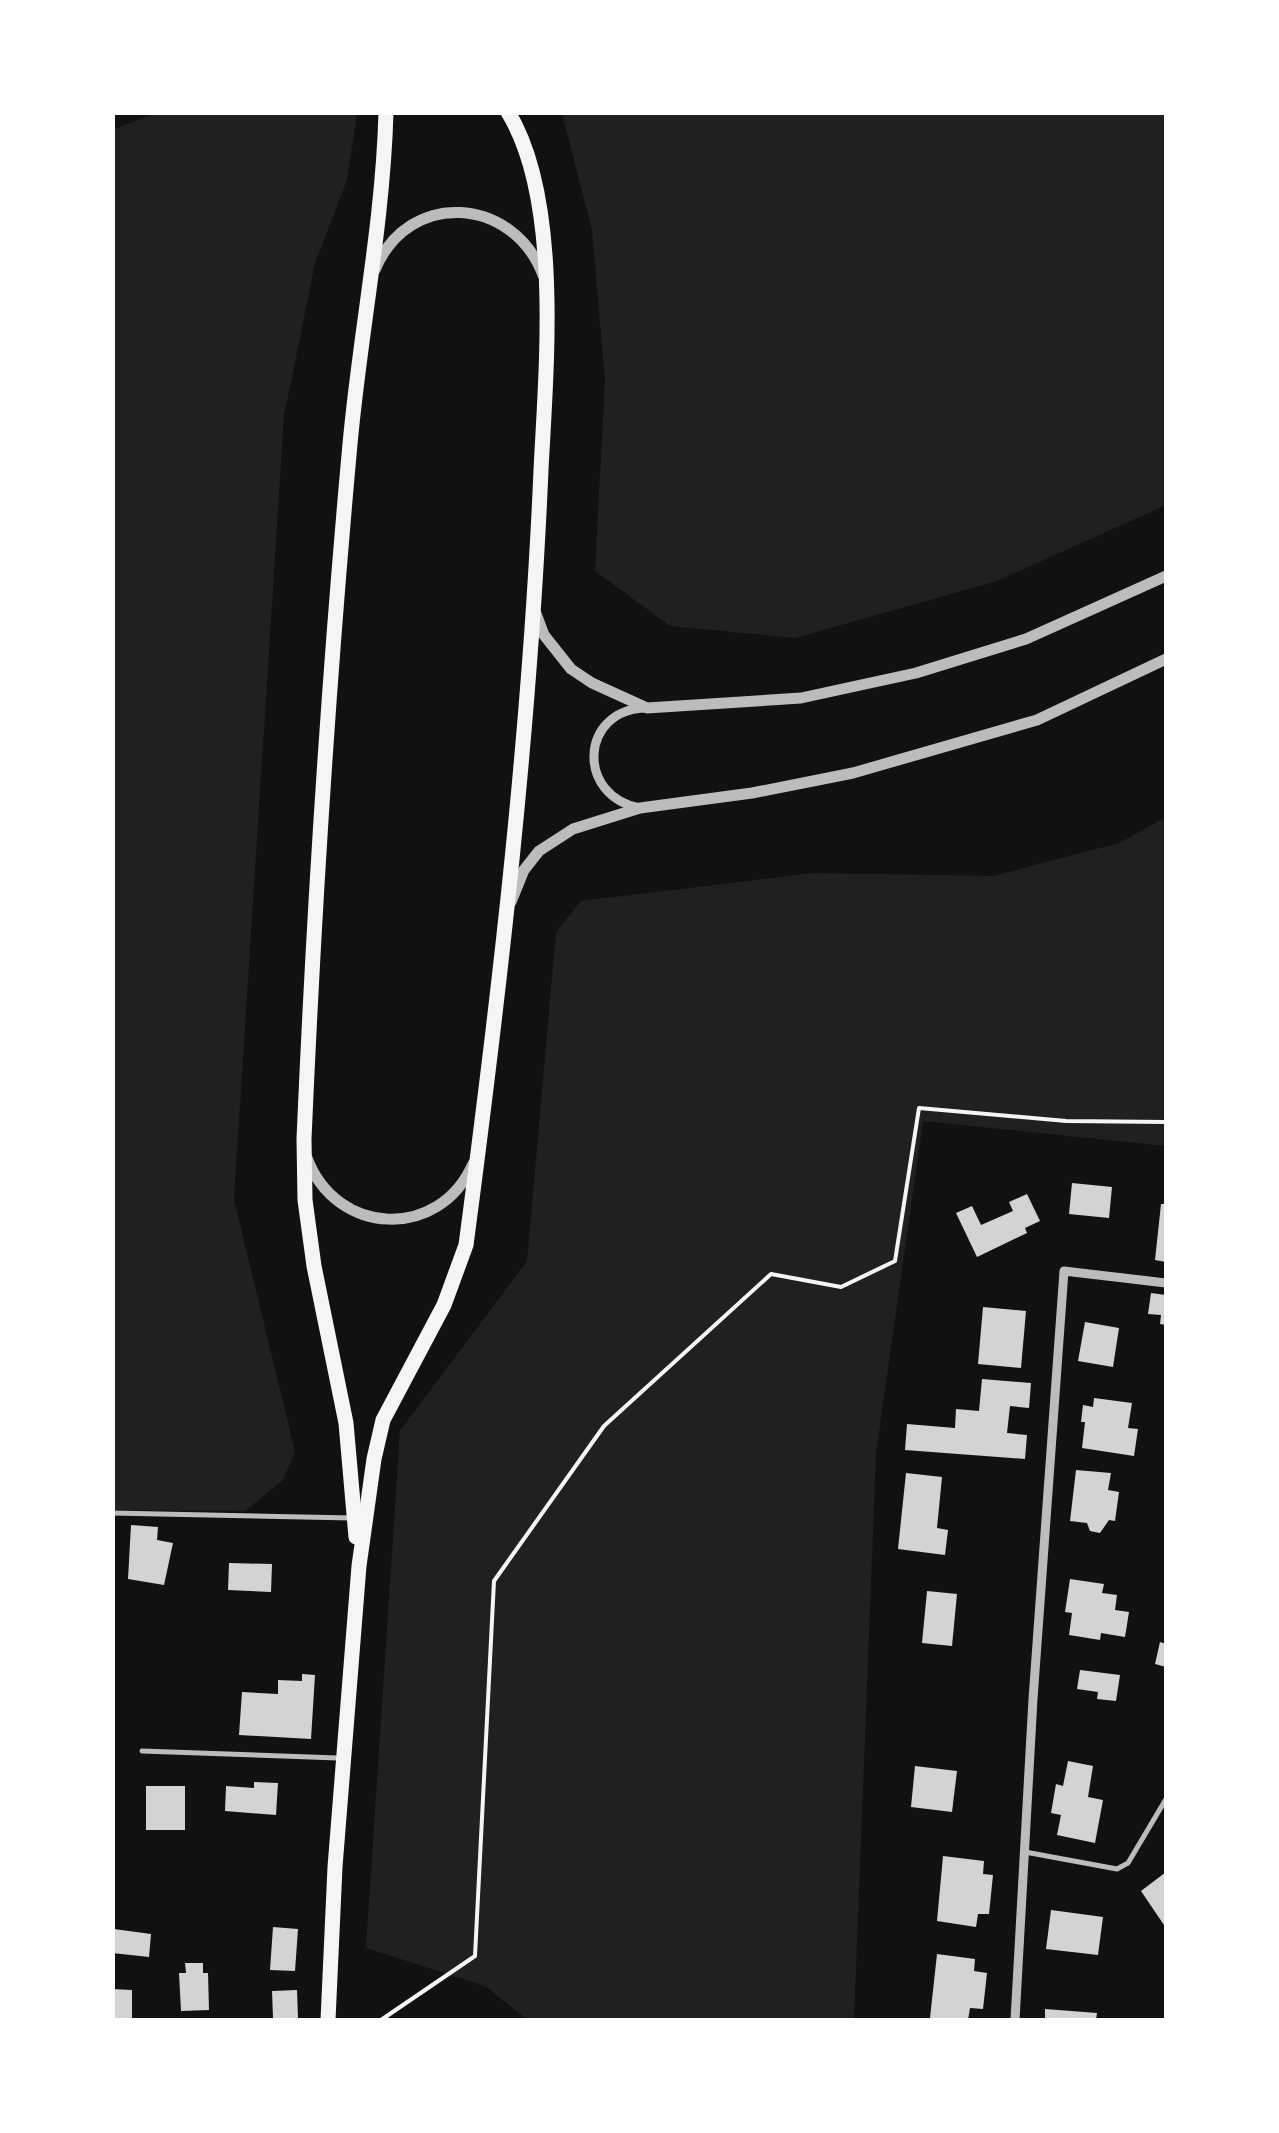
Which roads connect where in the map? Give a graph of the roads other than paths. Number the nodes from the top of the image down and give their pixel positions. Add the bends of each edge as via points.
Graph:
1 (386, 112) edge
2 (508, 112) edge
3 (369, 294) junction
4 (546, 294) junction
5 (1166, 576) edge
6 (535, 611) junction
7 (1166, 658) edge
8 (647, 708) junction
9 (640, 808) junction
10 (504, 920) junction
11 (304, 1139) junction
12 (480, 1144) junction
13 (1166, 1283) edge
14 (112, 1513) edge
15 (355, 1518) junction
16 (359, 1566) junction
17 (142, 1751) dead end
18 (344, 1758) junction
19 (1166, 1799) edge
20 (1024, 1852) junction
21 (328, 2020) edge
22 (1015, 2020) edge

1 - 3 main road
2 - 4 main road via 532,175
3 - 4 street via 376,264 394,239 419,220 465,212 495,220 520,238 539,263
3 - 11 main road via 326,728
4 - 6 main road
5 - 8 street via 1026,639 916,673 800,698
6 - 8 street via 571,670
6 - 10 main road
7 - 9 street via 1037,720 853,773
8 - 9 street via 626,710 609,722 594,749 604,788
9 - 10 street via 573,829 538,851
10 - 12 main road
11 - 12 street via 311,1169 329,1194 354,1212 384,1219 414,1216 442,1203 464,1181
11 - 15 main road via 305,1200 346,1423
12 - 16 main road via 466,1245 444,1306 383,1420
13 - 20 street via 1064,1272
14 - 15 lane
15 - 16 main road
16 - 18 main road
17 - 18 lane
18 - 21 main road
19 - 20 lane via 1128,1863 1117,1869
20 - 22 street

